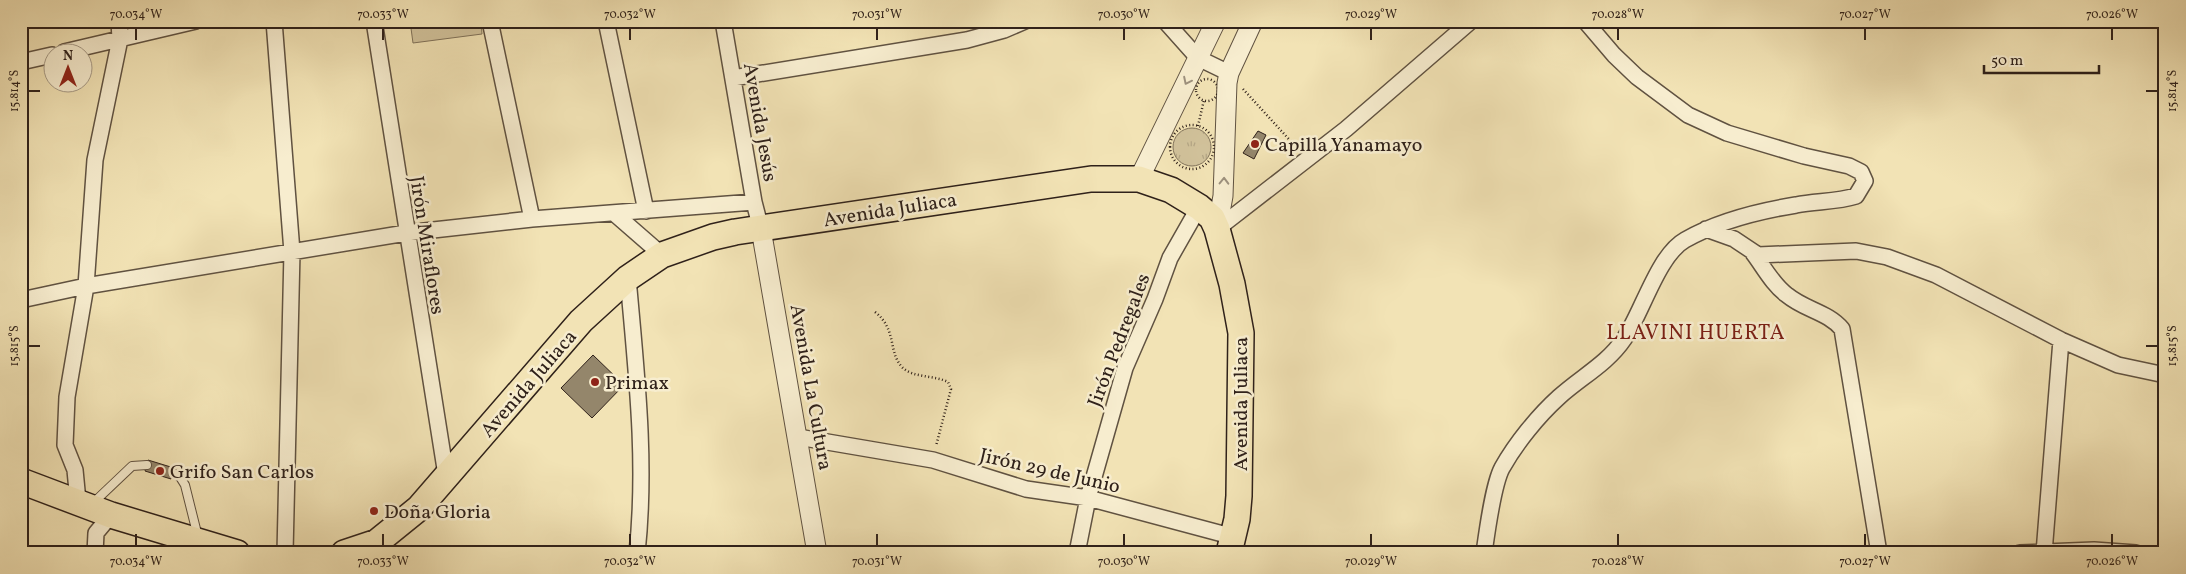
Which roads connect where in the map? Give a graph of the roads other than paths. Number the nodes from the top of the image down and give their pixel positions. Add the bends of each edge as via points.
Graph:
1 (119, 21) edge
2 (196, 21) edge
3 (274, 21) edge
4 (374, 21) edge
5 (490, 21) edge
6 (606, 21) edge
7 (723, 21) edge
8 (1026, 21) edge
9 (1165, 21) edge
10 (1216, 21) edge
11 (1253, 21) edge
12 (1471, 21) edge
13 (1585, 21) edge
14 (120, 39) junction
15 (92, 46) edge
16 (42, 57) edge
17 (1198, 58) junction
18 (21, 62) edge
19 (1229, 73) junction
20 (733, 78) junction
21 (1139, 179) junction
22 (754, 202) junction
23 (1199, 207) junction
24 (646, 211) junction
25 (616, 214) junction
26 (532, 219) junction
27 (761, 229) junction
28 (1217, 229) junction
29 (1706, 229) junction
30 (406, 233) junction
31 (292, 252) junction
32 (1752, 253) junction
33 (662, 254) junction
34 (628, 278) junction
35 (86, 286) junction
36 (21, 300) edge
37 (2061, 340) junction
38 (2165, 375) edge
39 (798, 437) junction
40 (146, 465) dead end
41 (173, 474) dead end
42 (446, 475) junction
43 (21, 481) edge
44 (1088, 498) junction
45 (93, 507) junction
46 (199, 541) junction
47 (1232, 545) edge
48 (2044, 552) edge
49 (95, 553) edge
50 (236, 553) edge
51 (285, 553) edge
52 (344, 553) edge
53 (638, 553) edge
54 (817, 553) edge
55 (1077, 553) edge
56 (1484, 553) edge
57 (1879, 553) edge
58 (2020, 553) edge
59 (2136, 553) edge

1 - 14 street
2 - 14 street
3 - 31 street
4 - 30 street, Jirón Miraflores
5 - 26 street
6 - 24 street
7 - 20 street, Avenida Jesús
8 - 20 street via 967,40
9 - 17 street
10 - 17 street
11 - 19 street
12 - 28 street via 1308,160
13 - 29 street via 1614,56 1688,116 1804,156 1849,166 1861,172 1865,180 1856,196 1774,209
14 - 15 street
14 - 35 street via 95,160
16 - 18 street
17 - 19 street
17 -> 21 street
28 -> 19 street via 1223,196
20 - 22 street, Avenida Jesús
21 - 23 highway, Avenida Juliaca via 1171,190
21 - 27 highway, Avenida Juliaca via 1091,179
22 - 24 street
22 - 27 street, Avenida Jesús
23 - 28 highway, Avenida Juliaca via 1212,218
23 - 44 street, Jirón Pedregales via 1180,237 1133,346
24 - 25 street
25 - 26 street
25 - 33 street
26 - 30 street
27 - 33 highway, Avenida Juliaca via 713,237
27 - 39 street, Avenida La Cultura
28 - 47 highway, Avenida Juliaca via 1241,333 1240,472
29 - 32 street via 1734,240
29 - 56 street via 1682,241 1668,257 1624,339 1605,362 1559,398 1501,469
30 - 31 street
30 - 42 street, Jirón Miraflores
31 - 35 street
31 - 51 street
32 - 37 street via 1856,251 1887,257 1936,275
32 - 57 street via 1785,294 1806,309 1835,320 1842,329
33 - 34 highway, Avenida Juliaca
34 - 42 highway, Avenida Juliaca via 581,321
34 - 53 street via 642,433 642,511
35 - 36 street
35 - 45 street via 70,372 64,436 75,470
37 - 38 street via 2118,365
37 - 48 street
39 - 44 street, Jirón 29 de Junio via 933,460 1026,489
39 - 54 street, Avenida La Cultura
40 - 45 lane via 132,466
41 - 46 lane via 180,477 185,485
42 - 52 highway, Avenida Juliaca via 404,523 377,542
43 - 45 highway
44 - 47 street, Jirón 29 de Junio
44 - 55 street, Jirón Pedregales
45 - 46 highway
45 - 49 street
46 - 50 highway
48 - 58 street
48 - 59 street

